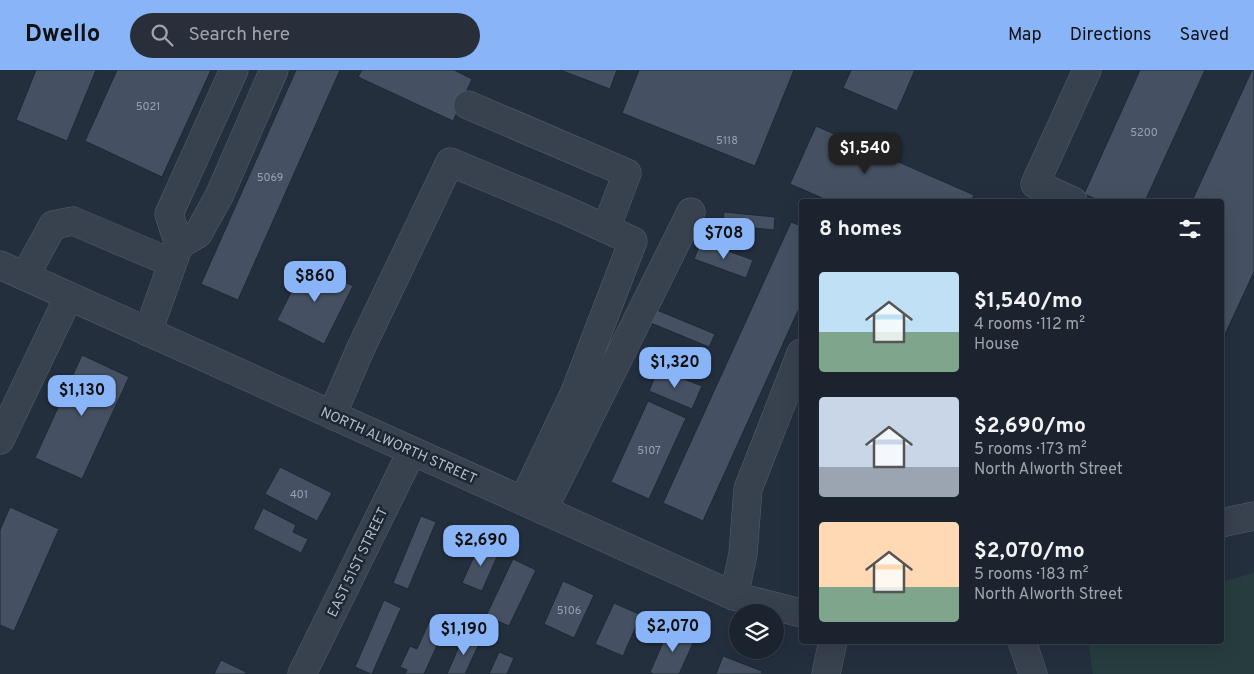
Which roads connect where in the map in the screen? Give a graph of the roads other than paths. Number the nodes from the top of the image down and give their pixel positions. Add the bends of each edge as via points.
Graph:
1 (234, 70) edge
2 (274, 70) edge
3 (1087, 70) edge
4 (468, 105) dead end
5 (1069, 199) edge
6 (691, 212) dead end
7 (606, 229) junction
8 (175, 254) junction
9 (0, 265) edge
10 (25, 276) junction
11 (69, 296) junction
12 (148, 332) junction
13 (799, 358) edge
14 (332, 414) junction
15 (0, 440) edge
16 (412, 451) junction
17 (533, 506) junction
18 (1254, 516) edge
19 (1224, 522) edge
20 (734, 596) junction
21 (799, 612) edge
22 (832, 644) edge
23 (1023, 644) edge
24 (302, 674) edge
25 (826, 674) edge
26 (1034, 674) edge

1 - 8 street via 169,214
2 - 8 street via 219,196 198,234
3 - 5 street via 1035,184
4 - 7 street via 627,173
6 - 17 street
7 - 14 street via 450,162
7 - 17 street via 633,242
8 - 10 street via 73,221 54,225
8 - 12 street
9 - 10 street, NORTH ALWORTH STREET
10 - 11 street, NORTH ALWORTH STREET
11 - 12 street, NORTH ALWORTH STREET
11 - 15 street
12 - 14 street, NORTH ALWORTH STREET
13 - 20 street via 748,489 744,554
14 - 16 street, NORTH ALWORTH STREET
16 - 17 street, NORTH ALWORTH STREET
16 - 24 street, EAST 51ST STREET
17 - 20 street, NORTH ALWORTH STREET
18 - 19 street
20 - 21 street, NORTH ALWORTH STREET
22 - 25 street
23 - 26 street

